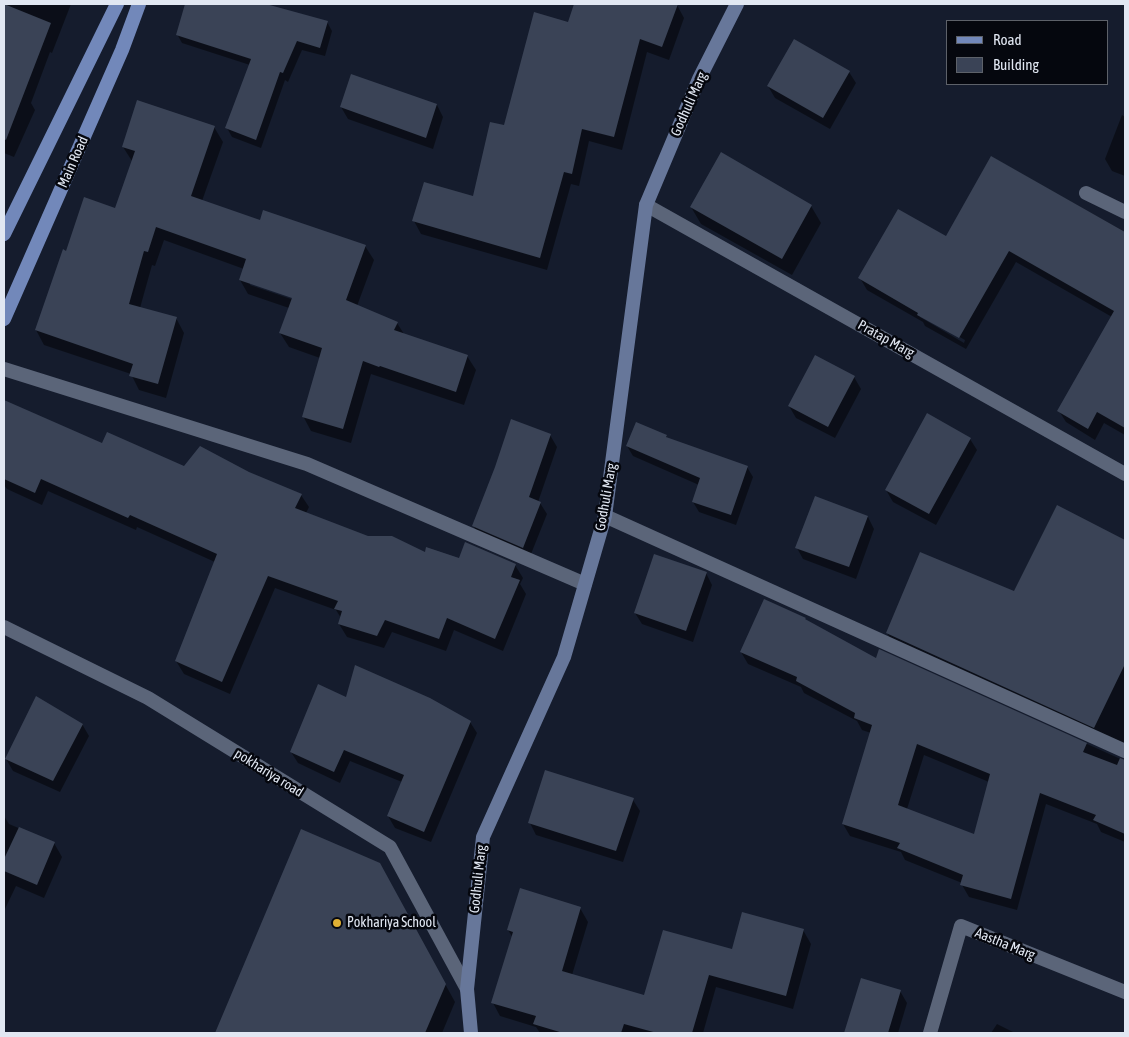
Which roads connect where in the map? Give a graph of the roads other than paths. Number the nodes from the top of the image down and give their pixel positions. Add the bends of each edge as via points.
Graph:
1 (118, 4) edge
2 (139, 4) edge
3 (737, 4) edge
4 (1086, 193) dead end
5 (646, 204) junction
6 (1125, 212) edge
7 (4, 234) edge
8 (4, 319) edge
9 (4, 369) edge
10 (1125, 474) edge
11 (605, 516) junction
12 (585, 584) junction
13 (4, 627) edge
14 (1125, 751) edge
15 (467, 989) junction
16 (1125, 992) edge
17 (472, 1033) edge
18 (930, 1033) edge

1 - 7 main road
2 - 8 main road, Main Road
3 - 5 main road, Godhuli Marg via 699,79
4 - 6 street
5 - 10 street, Pratap Marg
5 - 11 main road, Godhuli Marg
9 - 12 street via 307,464
11 - 12 main road, Godhuli Marg
11 - 14 street
12 - 15 main road, Godhuli Marg via 564,657 483,837
13 - 15 street, pokhariya road via 148,698 390,847
15 - 17 main road, Godhuli Marg
16 - 18 street, Aastha Marg via 961,926

